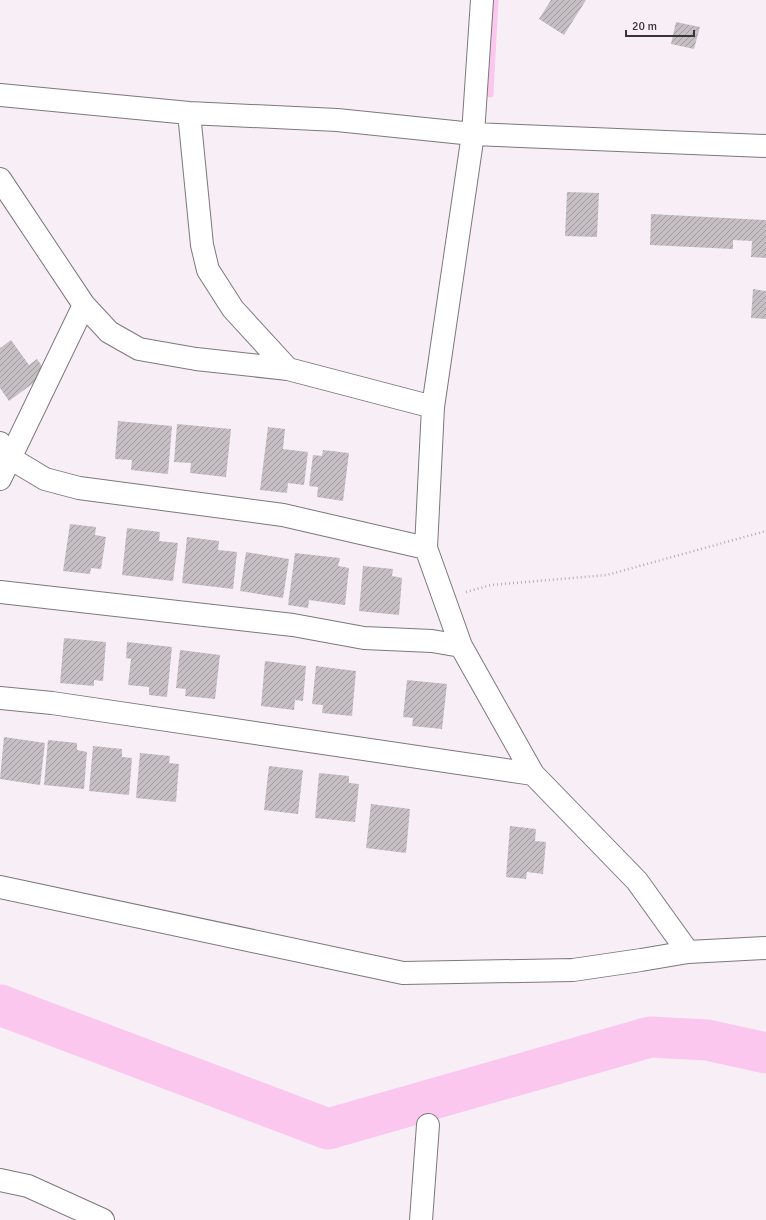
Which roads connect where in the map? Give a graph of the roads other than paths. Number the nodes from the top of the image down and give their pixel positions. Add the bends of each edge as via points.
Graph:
1 (482, 0) edge
2 (0, 95) edge
3 (189, 113) junction
4 (473, 134) junction
5 (766, 146) edge
6 (0, 179) edge
7 (84, 305) junction
8 (288, 369) junction
9 (433, 407) junction
10 (5, 450) edge
11 (0, 479) edge
12 (426, 548) junction
13 (0, 592) edge
14 (461, 646) junction
15 (0, 698) edge
16 (533, 774) junction
17 (0, 887) edge
18 (766, 948) edge
19 (688, 952) junction
20 (428, 1125) dead end
21 (0, 1180) edge
22 (103, 1220) edge
23 (421, 1220) edge

1 - 4 street
2 - 3 street
3 - 4 street via 338,120
3 - 8 street via 202,245 208,270 233,309
4 - 5 street
4 - 9 street
6 - 7 street
7 - 8 street via 109,332 139,348 196,359
7 - 10 street
8 - 9 street
9 - 12 street
10 - 11 street
10 - 12 street via 45,479 79,488 282,514
12 - 14 street
13 - 14 street via 293,625 364,638 432,641
14 - 16 street
15 - 16 street
16 - 19 street via 637,881
17 - 19 street via 403,973 573,970
18 - 19 street
20 - 23 street
21 - 22 street via 28,1186

